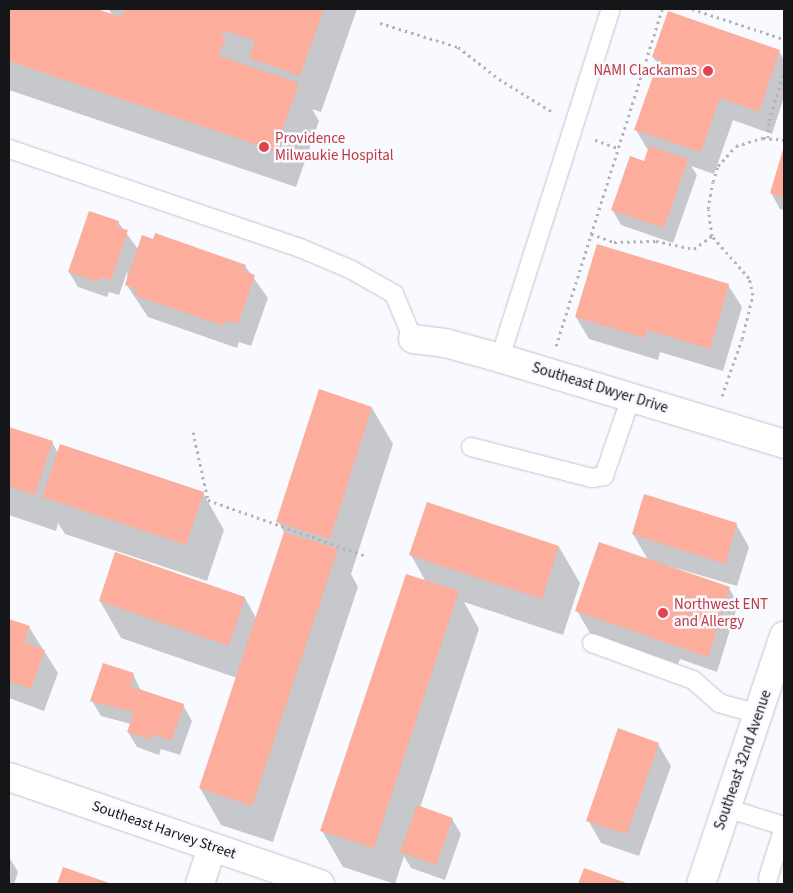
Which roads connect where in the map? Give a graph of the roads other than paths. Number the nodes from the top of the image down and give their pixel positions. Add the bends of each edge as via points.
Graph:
1 (611, 9) edge
2 (9, 149) edge
3 (413, 338) joint
4 (500, 358) junction
5 (630, 397) junction
6 (784, 444) edge
7 (471, 447) dead end
8 (784, 636) edge
9 (592, 643) dead end
10 (758, 714) junction
11 (9, 777) edge
12 (726, 808) junction
13 (784, 826) edge
14 (212, 847) junction
15 (768, 878) dead end
16 (200, 884) edge
17 (320, 884) edge
18 (701, 884) edge

1 - 4 lane
2 - 3 lane via 300,248 350,269 394,294
3 - 4 street, Southeast Dwyer Drive
4 - 5 street, Southeast Dwyer Drive
5 - 6 street, Southeast Dwyer Drive
5 - 7 lane via 604,476 592,478
8 - 10 street, Southeast 32nd Avenue
9 - 10 lane via 693,680 719,703
10 - 12 street, Southeast 32nd Avenue
11 - 14 street, Southeast Harvey Street
12 - 13 lane
12 - 18 street, Southeast 32nd Avenue
13 - 15 lane
14 - 16 street
14 - 17 street, Southeast Harvey Street

